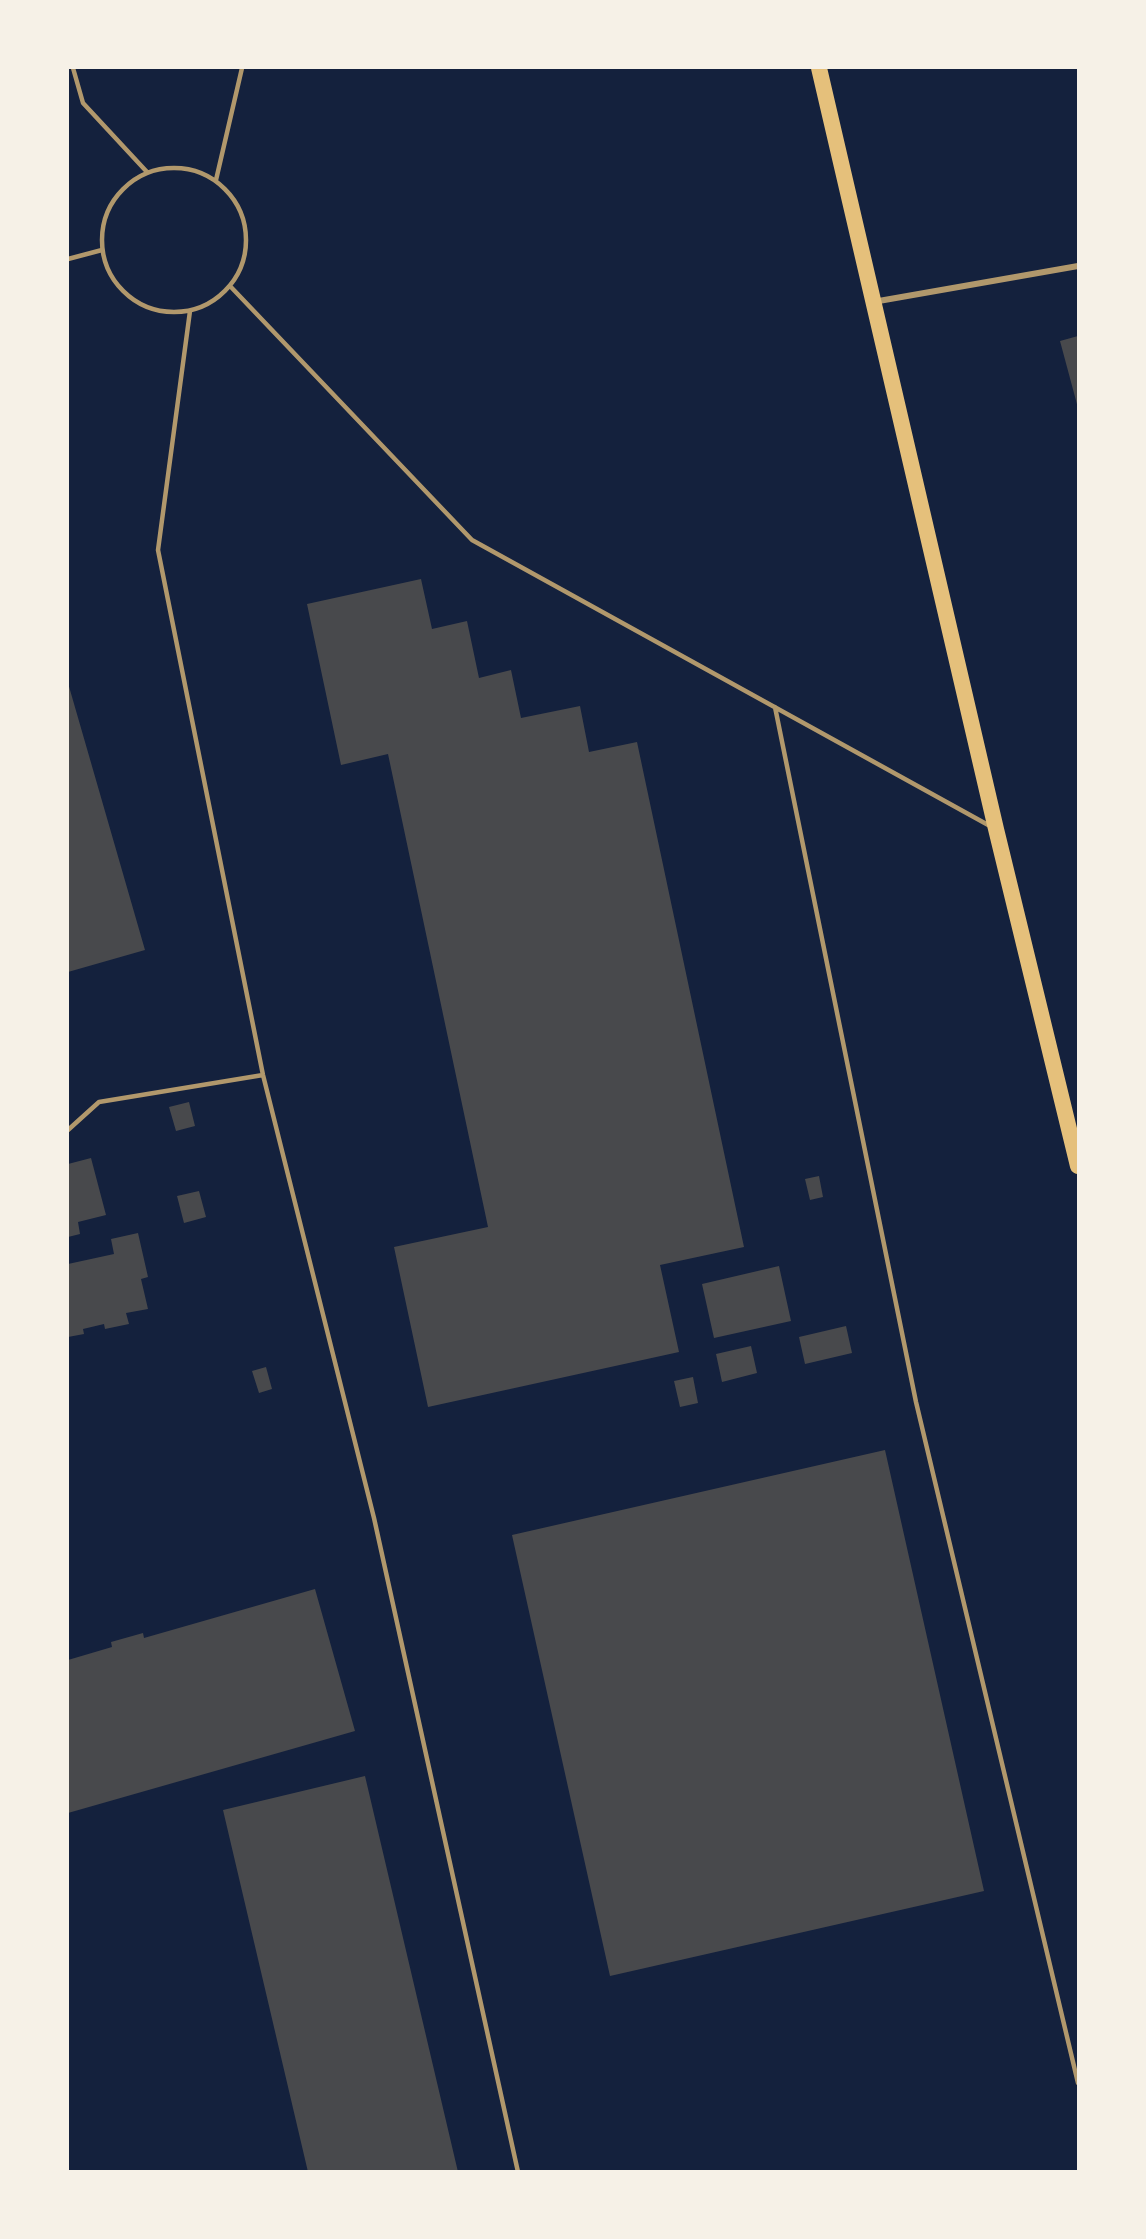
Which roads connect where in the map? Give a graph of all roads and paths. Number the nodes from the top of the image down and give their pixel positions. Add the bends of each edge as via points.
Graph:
1 (74, 68) edge
2 (242, 68) edge
3 (819, 68) edge
4 (147, 172) junction
5 (216, 180) junction
6 (102, 250) junction
7 (68, 259) edge
8 (1078, 266) edge
9 (230, 286) junction
10 (873, 302) junction
11 (190, 311) junction
12 (775, 707) junction
13 (996, 829) junction
14 (263, 1075) junction
15 (68, 1130) edge
16 (1078, 1166) edge
17 (1078, 2083) edge
18 (518, 2172) edge

1 - 4 lane via 83,103
2 - 5 lane
3 - 10 highway
4 - 5 lane via 170,167
4 - 6 lane via 127,184 111,203 103,226
5 - 9 lane via 233,196 244,218 247,242 242,265
6 - 7 lane
6 - 11 lane via 109,273 123,292 143,306 166,313
8 - 10 street
9 - 11 lane via 212,302
9 - 12 lane via 472,540
10 - 13 highway
11 - 14 lane via 158,550
12 - 13 lane
12 - 17 lane via 916,1402
13 - 16 highway
14 - 15 lane via 99,1102
14 - 18 lane via 374,1518

